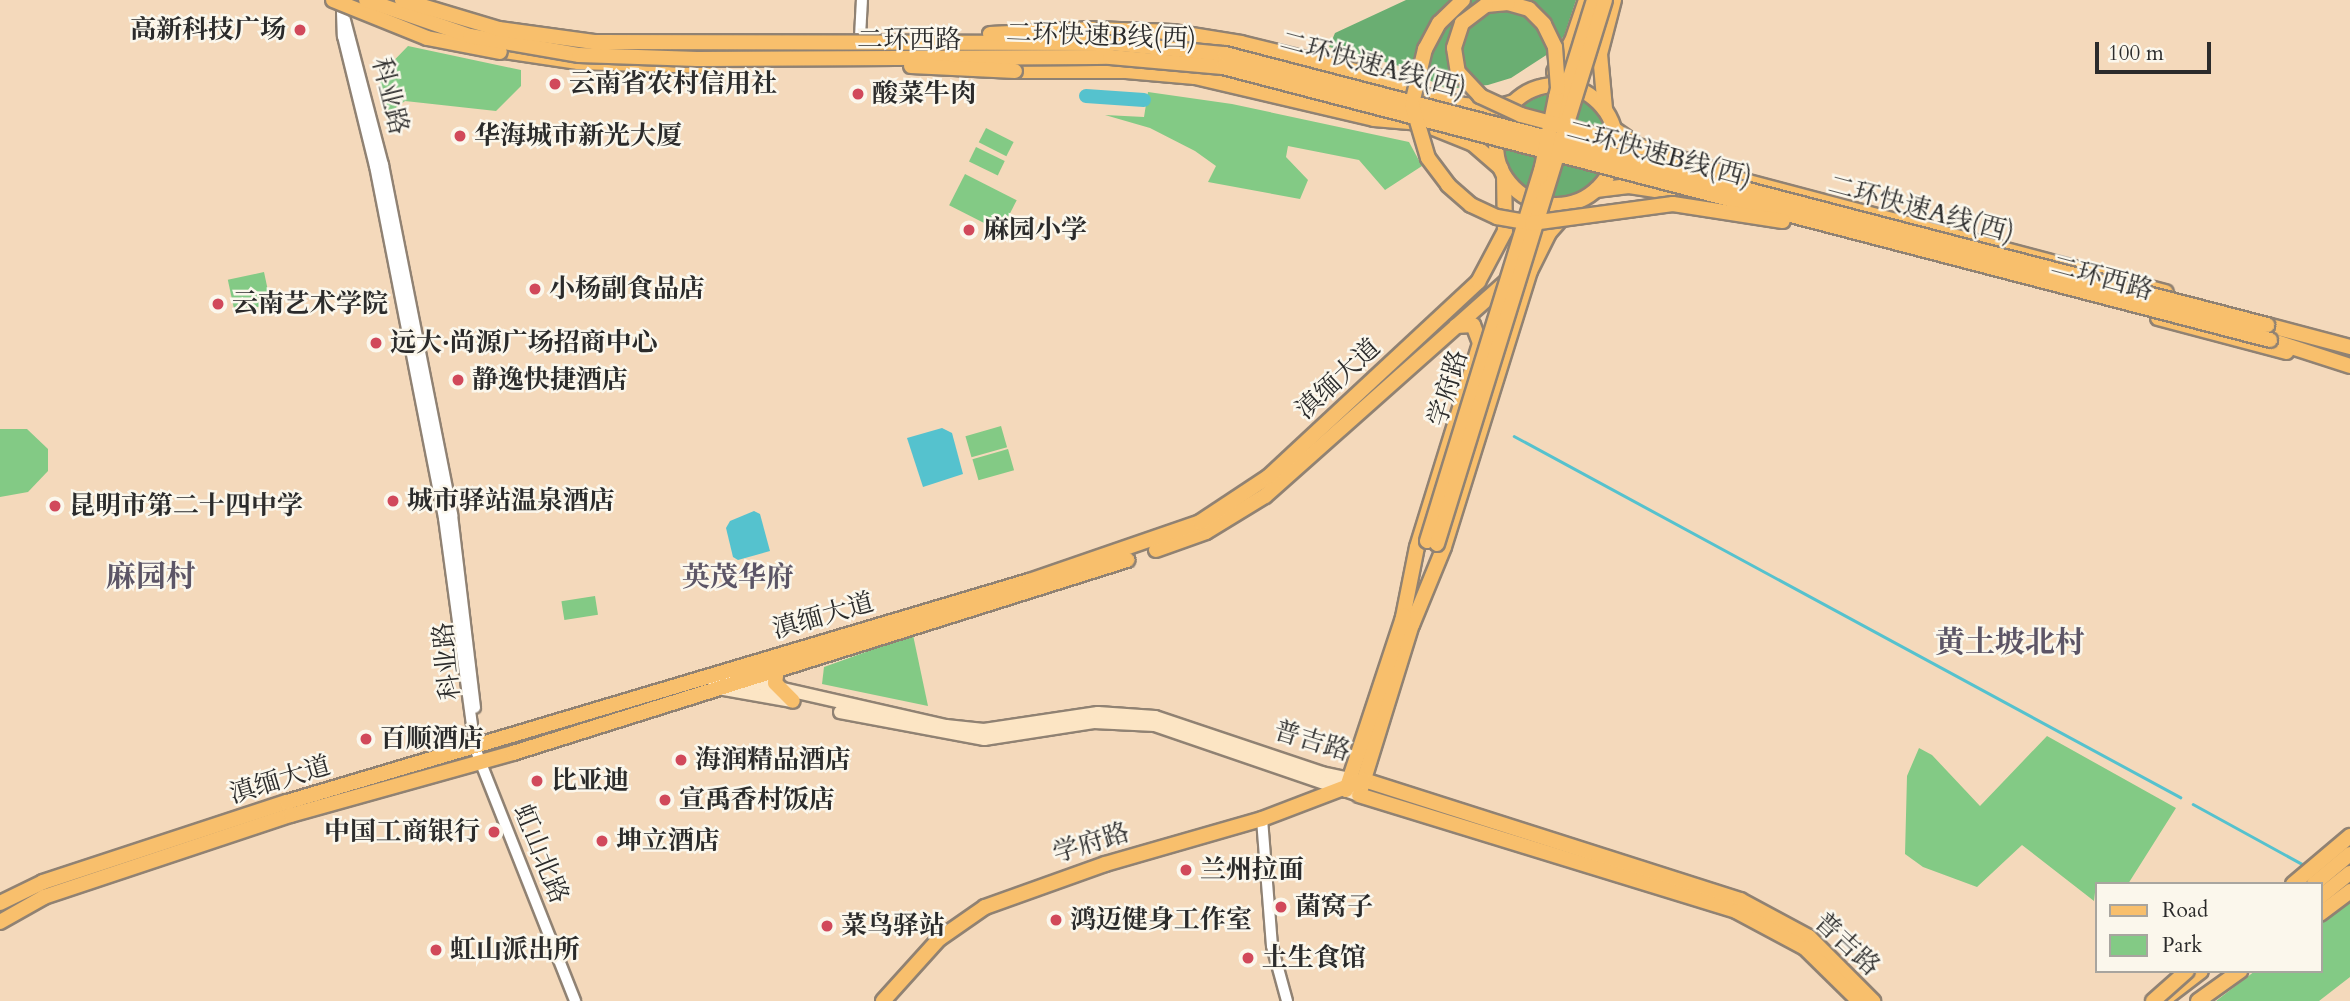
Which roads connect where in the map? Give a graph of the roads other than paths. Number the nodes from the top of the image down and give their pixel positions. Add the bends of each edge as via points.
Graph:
1 (332, 0) edge
2 (339, 0) edge
3 (366, 0) edge
4 (402, 0) edge
5 (422, 0) edge
6 (862, 0) edge
7 (1463, 0) edge
8 (1586, 0) edge
9 (1594, 0) edge
10 (1605, 0) edge
11 (1614, 0) edge
12 (346, 6) edge
13 (1574, 35) junction
14 (867, 41) junction
15 (1601, 42) junction
16 (579, 55) junction
17 (833, 58) junction
18 (1537, 88) junction
19 (1418, 95) junction
20 (1515, 102) junction
21 (1607, 113) junction
22 (1412, 122) junction
23 (1614, 129) junction
24 (1706, 171) junction
25 (1502, 172) junction
26 (1540, 177) junction
27 (1596, 190) junction
28 (1699, 197) junction
29 (1576, 202) junction
30 (1803, 203) junction
31 (1545, 239) junction
32 (1894, 242) junction
33 (1455, 327) junction
34 (2350, 340) edge
35 (2350, 348) edge
36 (1475, 360) junction
37 (2350, 365) edge
38 (1500, 367) junction
39 (1432, 543) junction
40 (1407, 624) junction
41 (792, 657) junction
42 (775, 668) junction
43 (696, 679) junction
44 (735, 680) junction
45 (778, 689) junction
46 (701, 694) junction
47 (793, 698) junction
48 (478, 747) junction
49 (480, 763) junction
50 (1355, 786) junction
51 (1263, 823) junction
52 (2350, 836) edge
53 (2350, 845) edge
54 (2350, 855) edge
55 (2350, 873) edge
56 (2295, 882) edge
57 (2305, 882) edge
58 (2317, 882) edge
59 (2350, 882) edge
60 (2350, 891) edge
61 (2322, 895) edge
62 (0, 903) edge
63 (2322, 903) edge
64 (2322, 912) edge
65 (0, 922) edge
66 (2187, 973) edge
67 (2198, 973) edge
68 (2221, 973) edge
69 (2232, 973) edge
70 (2237, 973) edge
71 (575, 1001) edge
72 (883, 1001) edge
73 (1287, 1001) edge
74 (1859, 1001) edge
75 (1872, 1001) edge
76 (2152, 1001) edge
77 (2162, 1001) edge
78 (2185, 1001) edge
79 (2197, 1001) edge

1 - 16 main road, bridge via 443,42 504,53
2 - 12 street, 科业路
3 - 16 main road, 二环快速B线(西), bridge via 470,36
4 - 14 main road, 二环快速A线(西), bridge via 486,26 580,41
5 - 14 main road, 二环西路 via 500,22 580,34
6 - 14 street
7 - 32 main road, bridge via 1439,23 1424,49 1413,86 1413,113 1434,167 1455,193 1480,210 1514,222 1540,223 1633,207 1683,204
8 - 13 main road
9 - 26 main road, 学府路, bridge
10 - 39 main road, 学府路, bridge
11 - 15 main road
12 - 22 main road, 二环西路 via 455,40 564,61 682,66 1156,65 1234,76
12 - 48 street, 科业路 via 383,164 452,515
13 - 15 main road via 1576,46 1585,52 1596,50
13 - 18 main road via 1558,66
14 - 19 main road, 二环西路 via 1172,39 1252,52
14 - 19 main road, bridge via 1127,29 1214,38 1383,79
14 - 30 main road, 二环快速A线(西), bridge via 1127,43 1212,51
15 - 21 main road via 1599,79
16 - 17 main road, 二环快速B线(西), bridge
17 - 22 main road, bridge via 966,69 1141,71 1239,85 1374,119
17 - 32 main road, 二环快速B线(西), bridge via 1118,57 1223,67
18 - 20 main road
18 - 21 main road via 1555,85 1581,90
19 - 20 main road, 二环西路 via 1484,107
19 - 22 main road via 1425,110
20 - 25 main road via 1497,133
21 - 23 main road
22 - 25 main road, 二环西路 via 1468,141
23 - 24 main road, 二环西路 via 1646,149
23 - 27 main road via 1614,162
24 - 28 main road via 1692,182
24 - 34 main road, 二环西路
25 - 29 main road via 1516,190 1537,202
25 - 41 main road, 滇缅大道 via 1505,231 1478,282 1268,477 1233,502 1166,537
26 - 30 main road, bridge via 1548,137 1551,124 1554,111 1559,82 1555,47 1544,24 1529,9 1508,3 1486,5 1462,23 1454,48 1460,76 1485,100 1521,115 1548,122 1561,125 1615,139 1656,150 1700,164
26 - 39 main road, 学府路, bridge
27 - 28 main road, 二环西路 via 1636,186
27 - 29 main road
28 - 37 main road, 二环西路
29 - 31 main road, 学府路
30 - 35 main road, 二环快速A线(西), bridge
31 - 33 main road, 滇缅大道
31 - 38 main road, 学府路 via 1530,271
32 - 37 main road, 二环快速B线(西), bridge
33 - 36 main road via 1469,323 1478,330
33 - 41 main road, 滇缅大道 via 1265,496 1206,532 1043,587
36 - 38 main road via 1491,355
36 - 40 main road via 1417,547
38 - 40 main road, 学府路 via 1442,554
39 - 40 main road, 学府路
40 - 50 main road, 学府路
41 - 42 main road, 滇缅大道
41 - 43 main road, 滇缅大道
41 - 47 main road via 785,680
42 - 44 main road, 滇缅大道
42 - 45 main road
43 - 44 main road
43 - 48 main road, 滇缅大道
44 - 45 main road
44 - 46 main road, 滇缅大道
45 - 47 main road
46 - 47 main road, 普吉路 via 736,689
46 - 49 main road, 滇缅大道
47 - 50 main road, 普吉路 via 984,730 1098,713 1155,717
48 - 49 street, 科业路
48 - 62 main road, 滇缅大道 via 43,882
49 - 65 main road, 滇缅大道 via 291,815 44,897
49 - 71 street, 虹山北路
50 - 51 main road, 学府路
50 - 74 main road, 普吉路 via 1736,911 1805,948
50 - 75 main road, 普吉路 via 1740,900 1809,937
51 - 72 main road, 学府路 via 1105,864 985,907 931,946
51 - 73 street via 1272,946
52 - 56 main road
53 - 57 main road
54 - 58 main road
55 - 61 main road
59 - 63 main road
60 - 64 main road
66 - 76 main road, bridge
67 - 77 main road
68 - 78 main road
69 - 79 main road
70 - 79 main road

